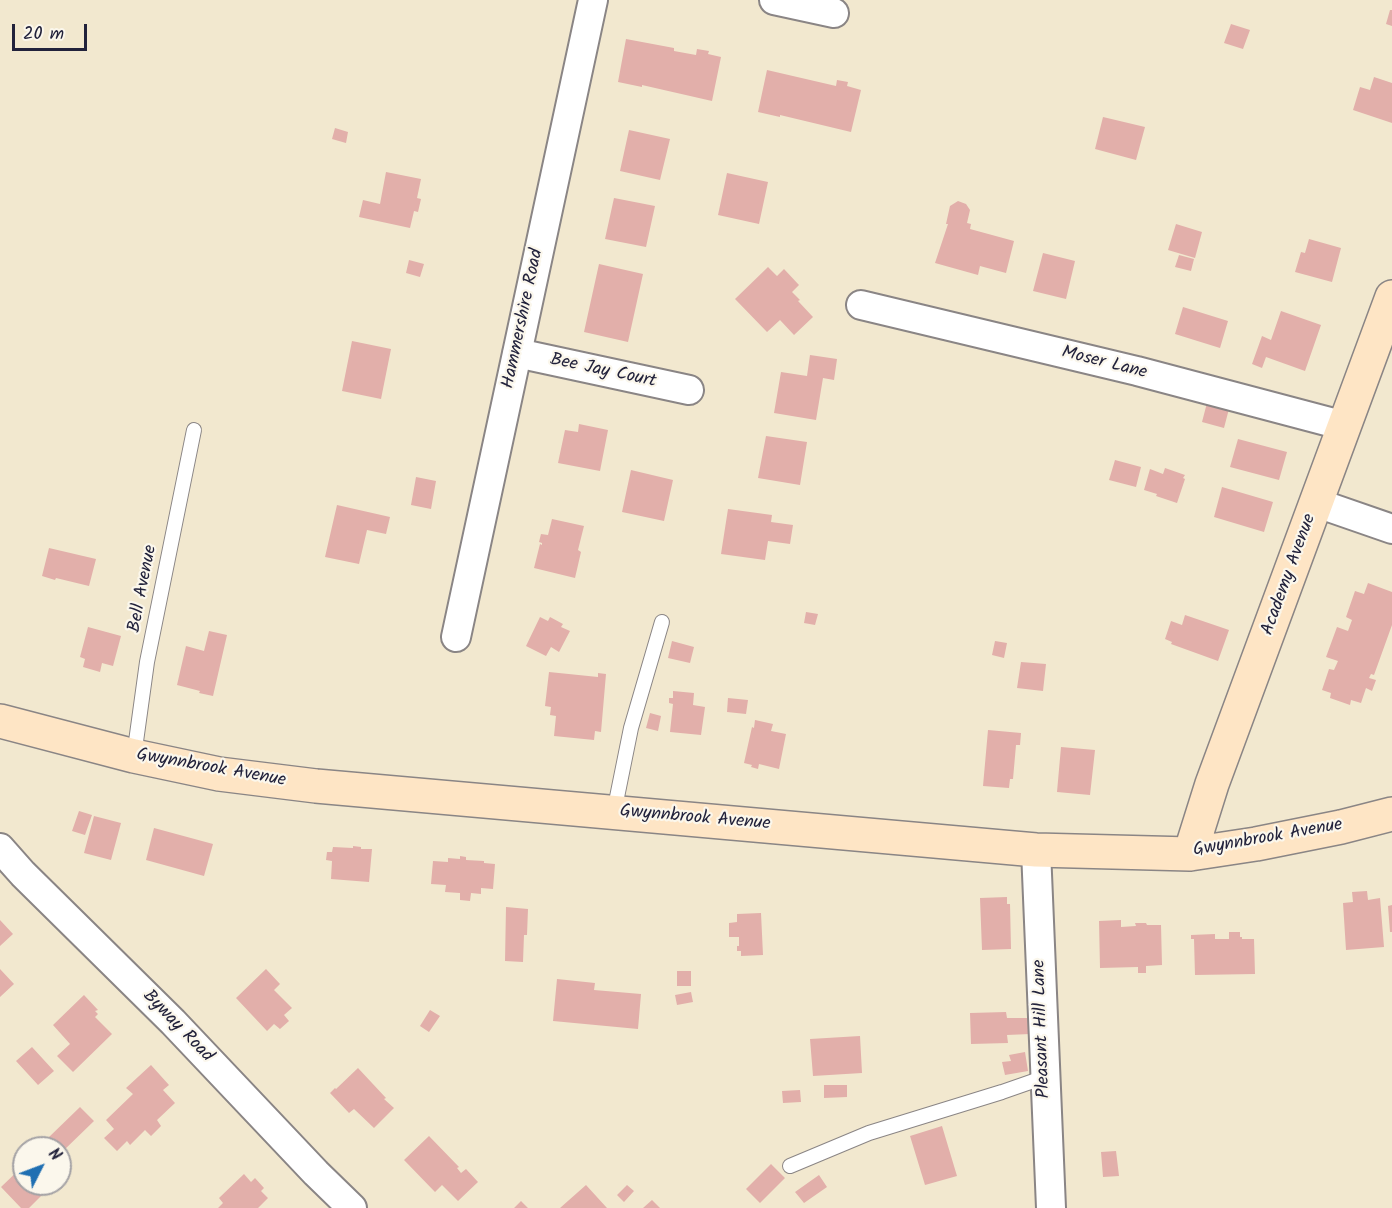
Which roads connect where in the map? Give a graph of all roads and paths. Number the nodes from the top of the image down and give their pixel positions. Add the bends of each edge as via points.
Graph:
1 (593, 0) edge
2 (774, 0) edge
3 (834, 13) dead end
4 (1392, 297) edge
5 (861, 305) dead end
6 (517, 353) junction
7 (689, 390) dead end
8 (1345, 426) junction
9 (194, 430) dead end
10 (1317, 502) junction
11 (1392, 529) edge
12 (662, 622) dead end
13 (456, 637) dead end
14 (0, 721) edge
15 (134, 756) junction
16 (614, 812) junction
17 (1392, 814) edge
18 (0, 848) edge
19 (1036, 850) junction
20 (1191, 854) junction
21 (1045, 1077) junction
22 (790, 1166) dead end
23 (352, 1208) edge
24 (1051, 1208) edge

1 - 6 street, Hammershire Road
2 - 3 street
4 - 8 street, Academy Avenue
5 - 8 street, Moser Lane
6 - 7 street, Bee Jay Court
6 - 13 street, Hammershire Road
8 - 10 street, Academy Avenue
9 - 15 lane, Bell Avenue via 147,662
10 - 11 street
10 - 20 street, Academy Avenue via 1212,784
12 - 16 lane via 631,728
14 - 15 street, Gwynnbrook Avenue
15 - 16 street, Gwynnbrook Avenue via 219,774 316,786
16 - 19 street, Gwynnbrook Avenue
17 - 20 street, Gwynnbrook Avenue
18 - 23 street, Byway Road
19 - 20 street, Gwynnbrook Avenue
19 - 21 street, Pleasant Hill Lane
21 - 22 lane via 869,1133
21 - 24 street, Pleasant Hill Lane

